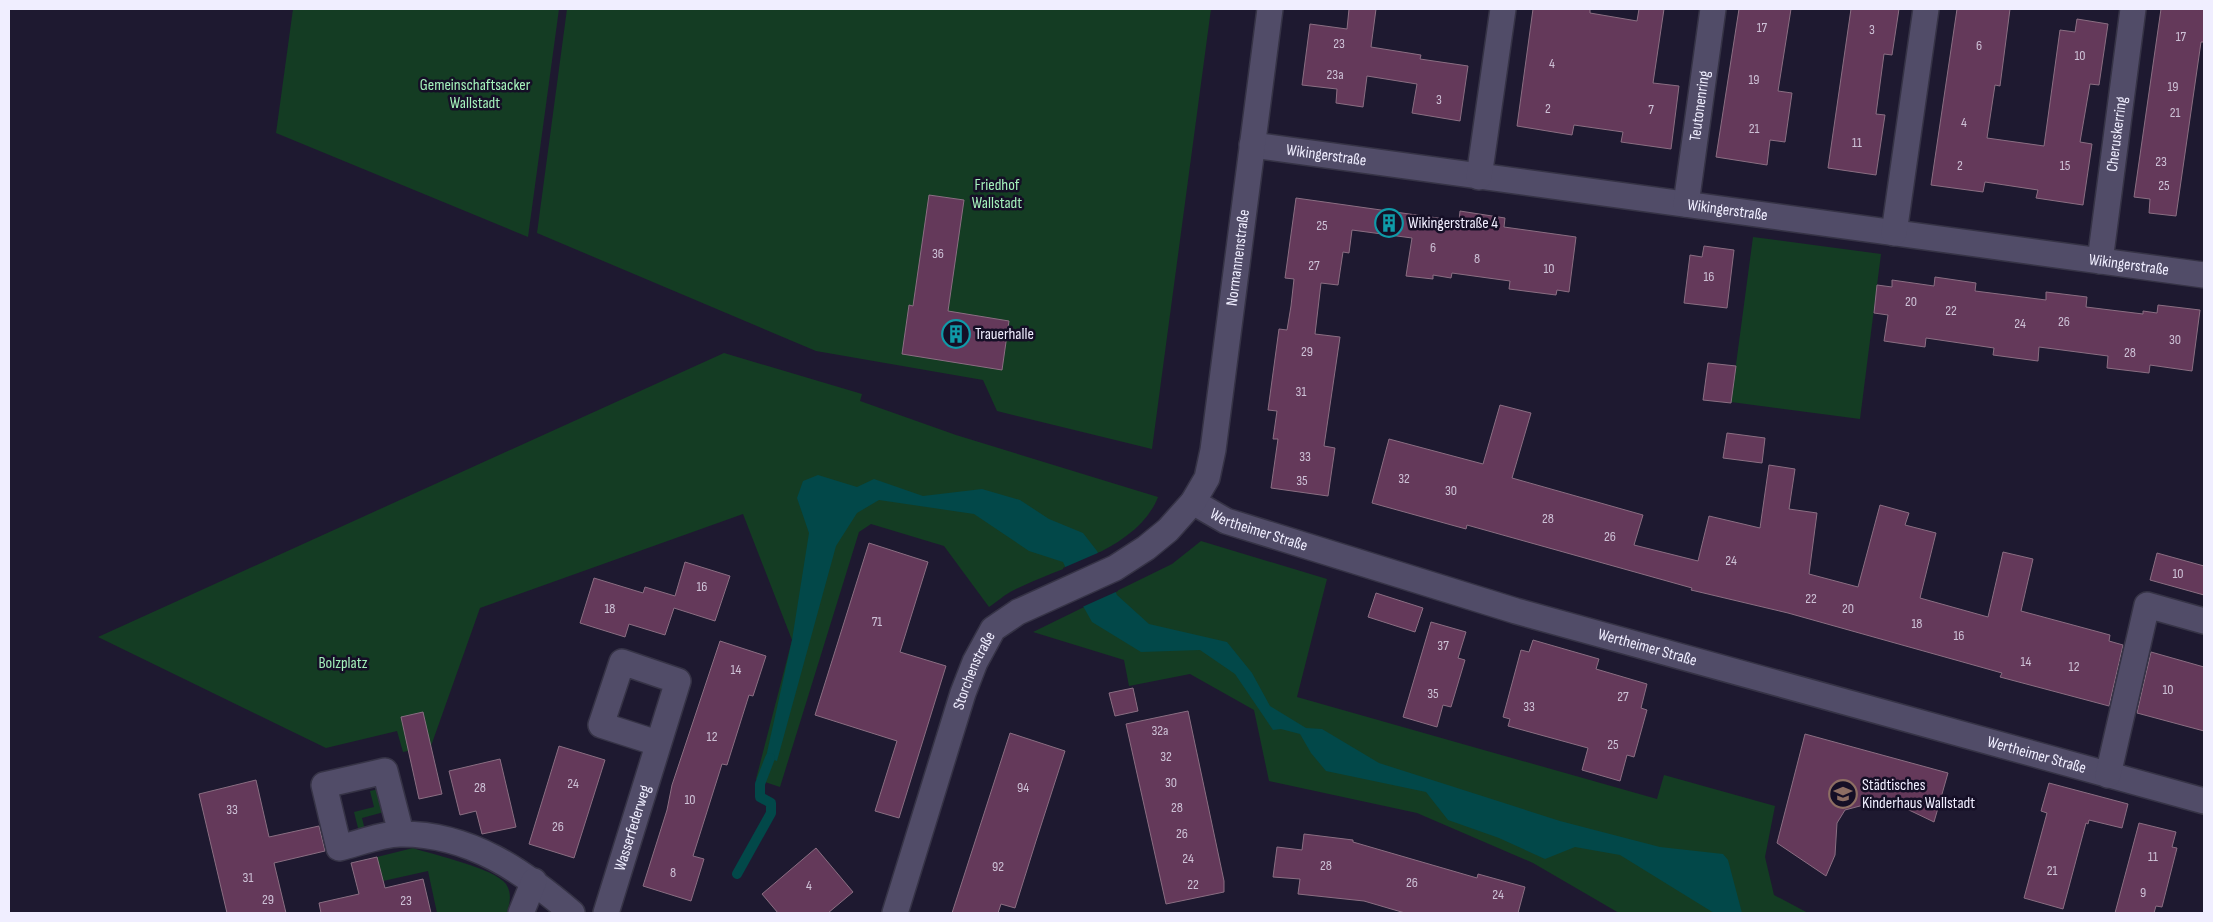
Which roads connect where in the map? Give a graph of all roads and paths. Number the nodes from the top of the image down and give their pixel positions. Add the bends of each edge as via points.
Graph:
1 (1270, 9) edge
2 (1503, 9) edge
3 (1712, 9) edge
4 (1926, 9) edge
5 (2133, 9) edge
6 (1252, 145) junction
7 (1479, 177) junction
8 (1686, 204) junction
9 (1894, 233) junction
10 (2100, 261) junction
11 (2204, 275) edge
12 (1193, 502) junction
13 (2204, 621) edge
14 (658, 743) dead end
15 (2108, 776) junction
16 (2204, 801) edge
17 (401, 833) dead end
18 (534, 881) junction
19 (521, 913) edge
20 (572, 913) edge
21 (606, 913) edge
22 (895, 913) edge

1 - 6 street, Normannenstraße
2 - 7 street
3 - 8 street, Teutonenring
4 - 9 street
5 - 10 street, Cheruskerring
6 - 7 street, Wikingerstraße
6 - 12 street, Normannenstraße via 1213,450 1207,478
7 - 8 street, Wikingerstraße
8 - 9 street, Wikingerstraße
9 - 10 street, Wikingerstraße
10 - 11 street, Wikingerstraße
12 - 15 street, Wertheimer Straße via 1226,521 1516,611
12 - 22 street, Storchenstraße via 1168,530 1115,568 1018,612 993,629 975,662
13 - 15 street, Wertheimer Straße via 2147,605
14 - 21 street, Wasserfederweg
15 - 16 street, Wertheimer Straße
17 - 18 street via 443,838 484,852
18 - 19 street
18 - 20 street

